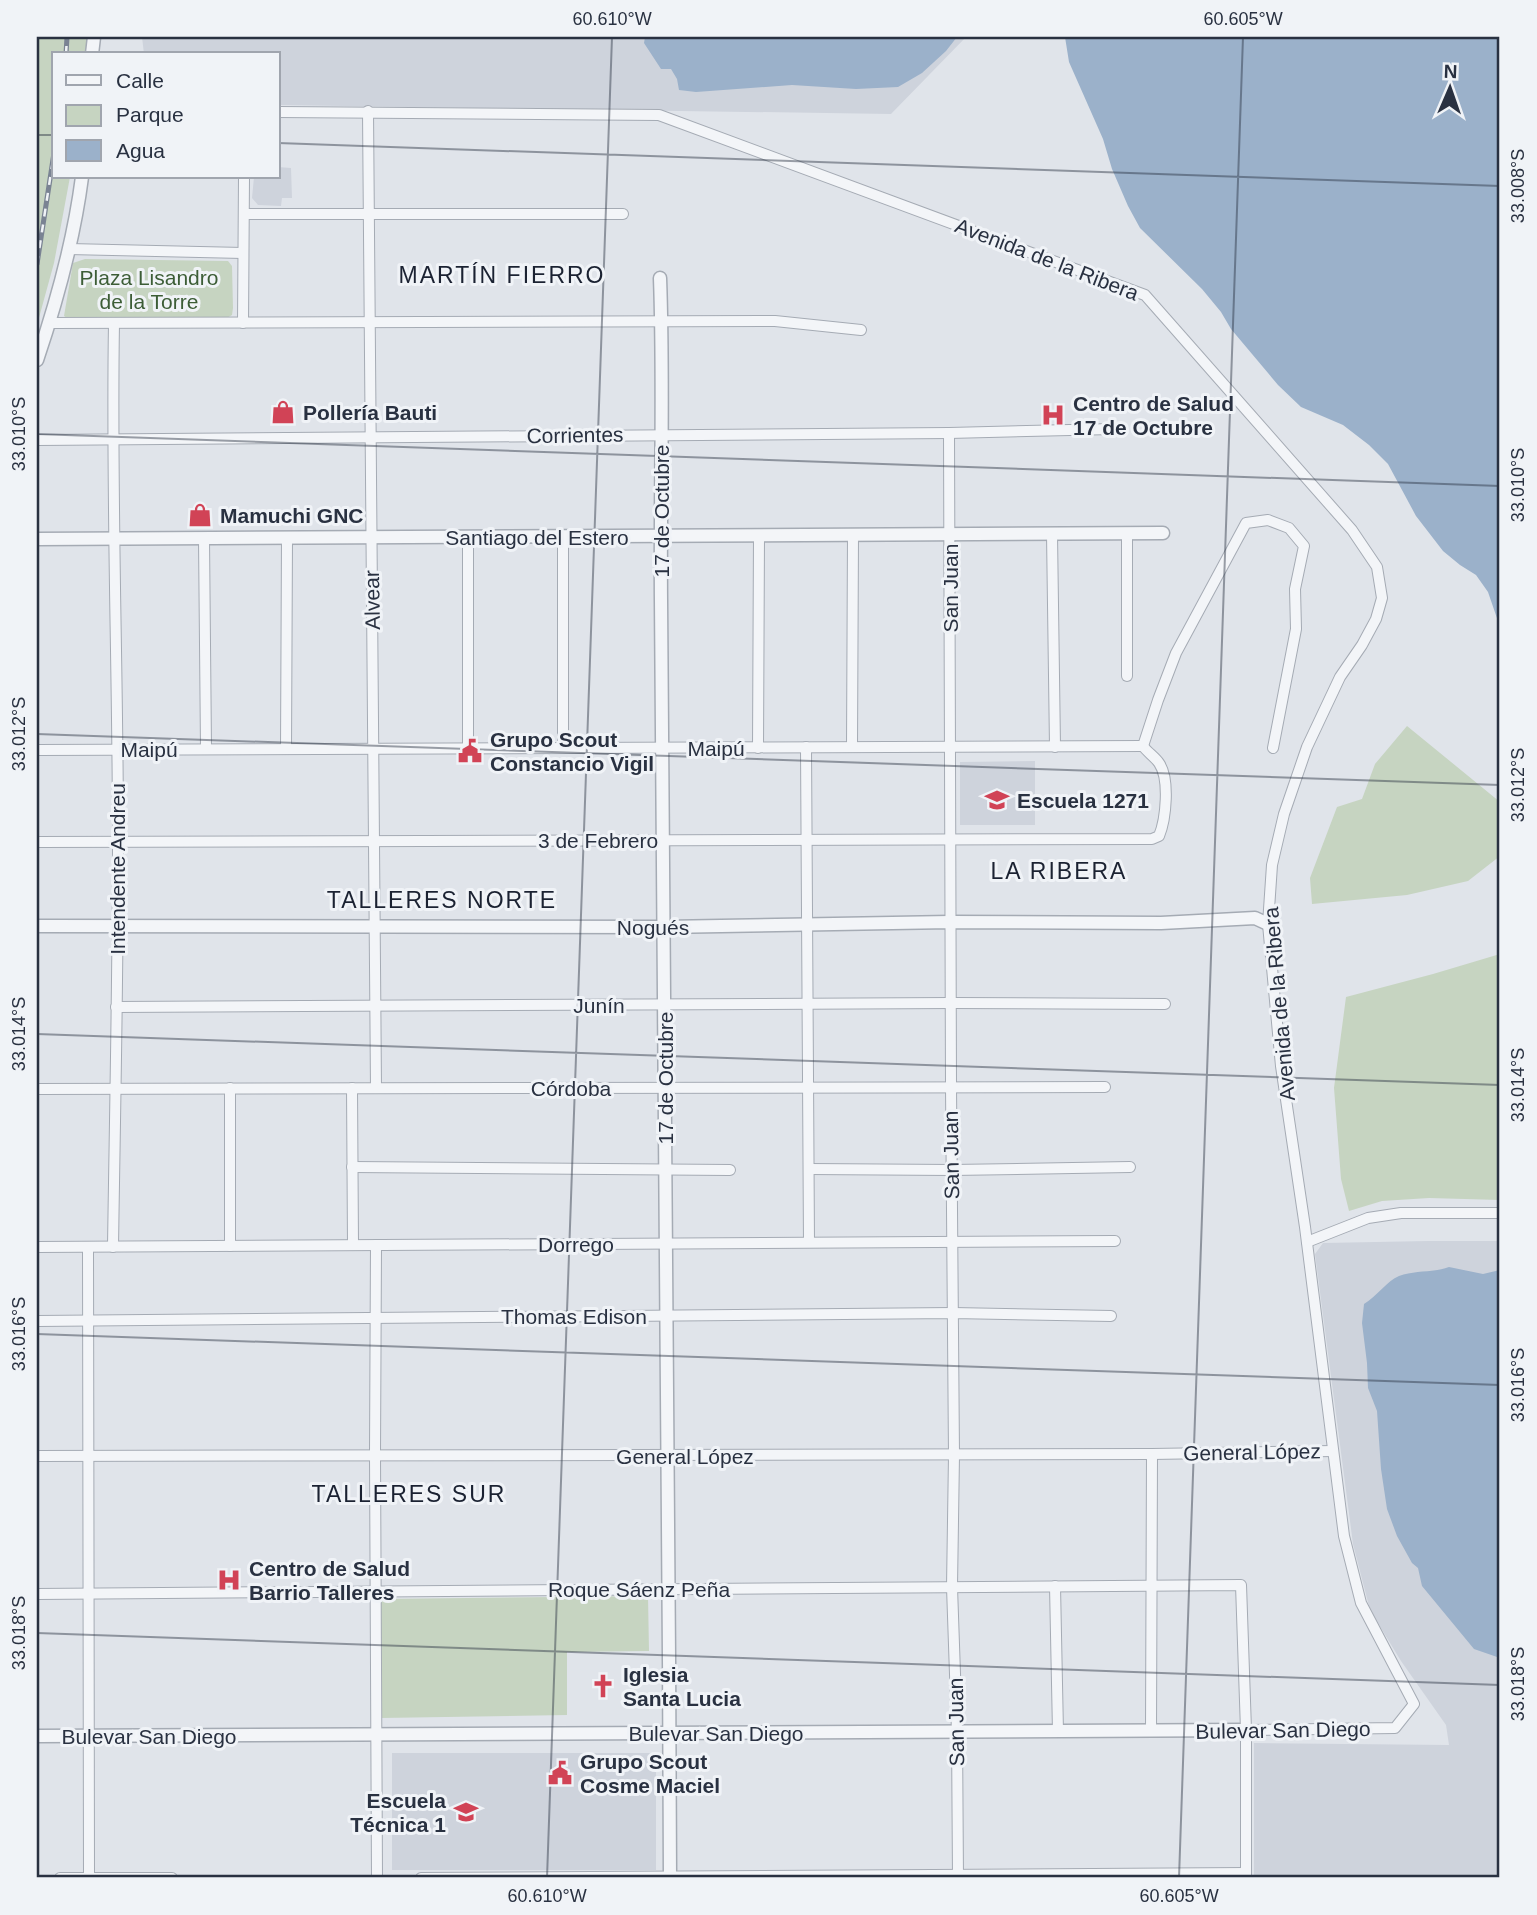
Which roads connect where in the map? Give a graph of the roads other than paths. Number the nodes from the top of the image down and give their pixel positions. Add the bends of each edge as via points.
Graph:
1 (280, 111) edge
2 (368, 111) junction
3 (82, 178) edge
4 (244, 178) edge
5 (243, 214) junction
6 (623, 214) dead end
7 (369, 215) junction
8 (69, 249) junction
9 (243, 253) junction
10 (660, 278) dead end
11 (370, 322) junction
12 (662, 322) junction
13 (49, 323) junction
14 (114, 323) junction
15 (243, 323) junction
16 (861, 330) dead end
17 (37, 360) edge
18 (1113, 429) dead end
19 (949, 433) junction
20 (661, 434) junction
21 (371, 437) junction
22 (112, 439) junction
23 (37, 440) edge
24 (1163, 533) dead end
25 (1052, 534) junction
26 (1127, 534) junction
27 (950, 535) junction
28 (759, 536) junction
29 (853, 536) junction
30 (468, 537) junction
31 (563, 537) junction
32 (660, 537) junction
33 (287, 538) junction
34 (372, 538) junction
35 (37, 539) edge
36 (115, 539) junction
37 (204, 539) junction
38 (1127, 676) dead end
39 (1143, 746) junction
40 (806, 747) junction
41 (852, 747) junction
42 (950, 747) junction
43 (1055, 747) junction
44 (468, 748) junction
45 (563, 748) junction
46 (663, 748) junction
47 (758, 748) junction
48 (1273, 748) dead end
49 (205, 749) junction
50 (286, 749) junction
51 (374, 749) junction
52 (37, 750) edge
53 (117, 750) junction
54 (807, 839) junction
55 (950, 839) junction
56 (374, 840) junction
57 (664, 840) junction
58 (118, 841) junction
59 (37, 842) edge
60 (950, 922) junction
61 (1268, 924) junction
62 (807, 925) junction
63 (37, 926) edge
64 (375, 926) junction
65 (117, 927) junction
66 (664, 927) junction
67 (951, 1003) junction
68 (808, 1004) junction
69 (1166, 1004) dead end
70 (665, 1005) junction
71 (376, 1006) junction
72 (116, 1007) junction
73 (808, 1087) junction
74 (951, 1087) junction
75 (1105, 1087) dead end
76 (230, 1088) junction
77 (352, 1088) junction
78 (376, 1088) junction
79 (665, 1088) junction
80 (37, 1089) edge
81 (115, 1089) junction
82 (352, 1167) junction
83 (1130, 1167) dead end
84 (809, 1169) junction
85 (666, 1170) junction
86 (730, 1170) dead end
87 (952, 1170) junction
88 (1500, 1213) edge
89 (952, 1241) junction
90 (1115, 1241) dead end
91 (809, 1242) junction
92 (1307, 1242) junction
93 (666, 1243) junction
94 (353, 1245) junction
95 (376, 1245) junction
96 (230, 1246) junction
97 (37, 1247) edge
98 (89, 1247) junction
99 (113, 1247) junction
100 (953, 1313) junction
101 (667, 1315) junction
102 (1111, 1316) dead end
103 (375, 1318) junction
104 (89, 1320) junction
105 (37, 1321) edge
106 (1334, 1451) junction
107 (1152, 1454) junction
108 (375, 1455) junction
109 (954, 1455) junction
110 (37, 1456) edge
111 (89, 1456) junction
112 (667, 1456) junction
113 (1152, 1585) junction
114 (1055, 1586) junction
115 (952, 1587) junction
116 (668, 1589) junction
117 (376, 1592) junction
118 (37, 1594) edge
119 (89, 1594) junction
120 (1395, 1728) joint
121 (1246, 1730) junction
122 (1151, 1731) junction
123 (957, 1732) junction
124 (1058, 1732) junction
125 (669, 1733) junction
126 (376, 1735) junction
127 (37, 1736) edge
128 (89, 1736) junction
129 (1246, 1876) edge
130 (958, 1877) edge
131 (60, 1878) edge
132 (89, 1878) edge
133 (172, 1878) edge
134 (377, 1878) edge
135 (421, 1878) edge
136 (670, 1878) edge

1 - 2 street, Avenida de la Ribera
2 - 7 street, Alvear
2 - 61 street, Avenida de la Ribera via 659,115 1145,295 1352,530 1377,567 1382,598 1376,619 1340,677 1307,747 1284,814 1272,865
3 - 8 street
4 - 5 street
5 - 7 street
5 - 9 street
6 - 7 street
7 - 11 street, Alvear
8 - 9 street
8 - 13 street
9 - 15 street
10 - 12 street, 17 de Octubre
11 - 12 street
11 - 15 street
11 - 21 street, Alvear
12 - 16 street via 775,321
12 - 20 street, 17 de Octubre
13 - 14 street
13 - 17 street
14 - 15 street
14 - 22 street, Intendente Andreu
18 - 19 street, Corrientes
19 - 20 street, Corrientes
19 - 27 street, San Juan
20 - 21 street, Corrientes
20 - 32 street, 17 de Octubre
21 - 22 street, Corrientes
21 - 34 street, Alvear
22 - 23 street, Corrientes
22 - 36 street, Intendente Andreu
24 - 26 street, Santiago del Estero
25 - 26 street, Santiago del Estero
25 - 27 street, Santiago del Estero
25 - 43 street
26 - 38 street
27 - 29 street, Santiago del Estero
27 - 42 street, San Juan
28 - 29 street, Santiago del Estero
28 - 32 street, Santiago del Estero
28 - 47 street
29 - 41 street
30 - 31 street, Santiago del Estero
30 - 34 street, Santiago del Estero
30 - 44 street
31 - 32 street, Santiago del Estero
31 - 45 street
32 - 46 street, 17 de Octubre
33 - 34 street, Santiago del Estero
33 - 37 street, Santiago del Estero
33 - 50 street
34 - 51 street, Alvear
35 - 36 street, Santiago del Estero
36 - 37 street, Santiago del Estero
36 - 53 street, Intendente Andreu
37 - 49 street
39 - 43 street, Maipú
39 - 48 street via 1176,653 1245,523 1268,520 1289,528 1304,546 1295,589 1296,629
39 - 55 street, 3 de Febrero via 1163,773 1165,814 1159,836
40 - 41 street, Maipú
40 - 47 street, Maipú
40 - 54 street
41 - 42 street, Maipú
42 - 43 street, Maipú
42 - 55 street, San Juan
44 - 45 street, Maipú
44 - 51 street, Maipú
45 - 46 street, Maipú
46 - 47 street, Maipú
46 - 57 street, 17 de Octubre
49 - 50 street, Maipú
49 - 53 street, Maipú
50 - 51 street, Maipú
51 - 56 street, Alvear
52 - 53 street, Maipú
53 - 58 street, Intendente Andreu
54 - 55 street, 3 de Febrero
54 - 57 street, 3 de Febrero
54 - 62 street
55 - 60 street, San Juan
56 - 57 street, 3 de Febrero
56 - 58 street, 3 de Febrero
56 - 64 street, Alvear
57 - 66 street, 17 de Octubre
58 - 59 street, 3 de Febrero
58 - 65 street, Intendente Andreu
60 - 61 street, Nogués via 1161,923 1255,918
60 - 62 street, Nogués
60 - 67 street, San Juan
61 - 92 street, Avenida de la Ribera via 1281,1066
62 - 66 street, Nogués
62 - 68 street
63 - 65 street, Nogués
64 - 65 street, Nogués
64 - 66 street, Nogués
64 - 71 street, Alvear
65 - 72 street, Intendente Andreu
66 - 70 street, 17 de Octubre
67 - 68 street, Junín
67 - 69 street, Junín
67 - 74 street, San Juan
68 - 70 street, Junín
68 - 73 street
70 - 71 street, Junín
70 - 79 street, 17 de Octubre
71 - 72 street, Junín
71 - 78 street, Alvear
72 - 81 street, Intendente Andreu
73 - 74 street, Córdoba
73 - 79 street, Córdoba
73 - 84 street
74 - 75 street, Córdoba
74 - 87 street, San Juan
76 - 77 street, Córdoba
76 - 81 street, Córdoba
76 - 96 street
77 - 78 street, Córdoba
77 - 82 street
78 - 79 street, Córdoba
79 - 85 street, 17 de Octubre
80 - 81 street, Córdoba
81 - 99 street, Intendente Andreu
82 - 85 street
82 - 94 street
83 - 87 street
84 - 87 street
84 - 91 street
85 - 86 street
85 - 93 street, 17 de Octubre
87 - 89 street, San Juan
88 - 92 street via 1401,1213 1368,1218
89 - 90 street, Dorrego
89 - 91 street, Dorrego
89 - 100 street, San Juan
91 - 93 street, Dorrego
92 - 106 street, Avenida de la Ribera
93 - 95 street, Dorrego
93 - 101 street, 17 de Octubre
94 - 95 street, Dorrego
94 - 96 street, Dorrego
95 - 103 street
96 - 99 street, Dorrego
97 - 98 street, Dorrego
98 - 99 street, Dorrego
98 - 104 street
100 - 101 street, Thomas Edison
100 - 102 street, Thomas Edison
100 - 109 street, San Juan
101 - 103 street, Thomas Edison
101 - 112 street, 17 de Octubre
103 - 104 street, Thomas Edison
103 - 108 street
104 - 105 street, Thomas Edison
104 - 111 street
106 - 107 street, General López
106 - 120 street, Avenida de la Ribera via 1344,1536 1361,1603 1414,1704
107 - 109 street, General López
107 - 113 street
108 - 111 street, General López
108 - 112 street, General López
108 - 117 street
109 - 112 street, General López
109 - 115 street, San Juan
110 - 111 street, General López
111 - 119 street
112 - 116 street, 17 de Octubre
113 - 114 street, Roque Sáenz Peña
113 - 121 street, Roque Sáenz Peña via 1241,1585
113 - 122 street
114 - 115 street, Roque Sáenz Peña
114 - 124 street
115 - 116 street, Roque Sáenz Peña
115 - 123 street, San Juan
116 - 117 street, Roque Sáenz Peña
116 - 125 street, 17 de Octubre
117 - 119 street, Roque Sáenz Peña
117 - 126 street
118 - 119 street, Roque Sáenz Peña
119 - 128 street
120 - 121 street, Bulevar San Diego
121 - 122 street, Bulevar San Diego
121 - 129 street
122 - 124 street, Bulevar San Diego
123 - 124 street, Bulevar San Diego
123 - 125 street, Bulevar San Diego
123 - 130 street, San Juan
125 - 126 street, Bulevar San Diego
125 - 136 street, 17 de Octubre
126 - 128 street, Bulevar San Diego
126 - 134 street
127 - 128 street, Bulevar San Diego
128 - 132 street
129 - 130 street
130 - 136 street
131 - 132 street
132 - 133 street
135 - 136 street

